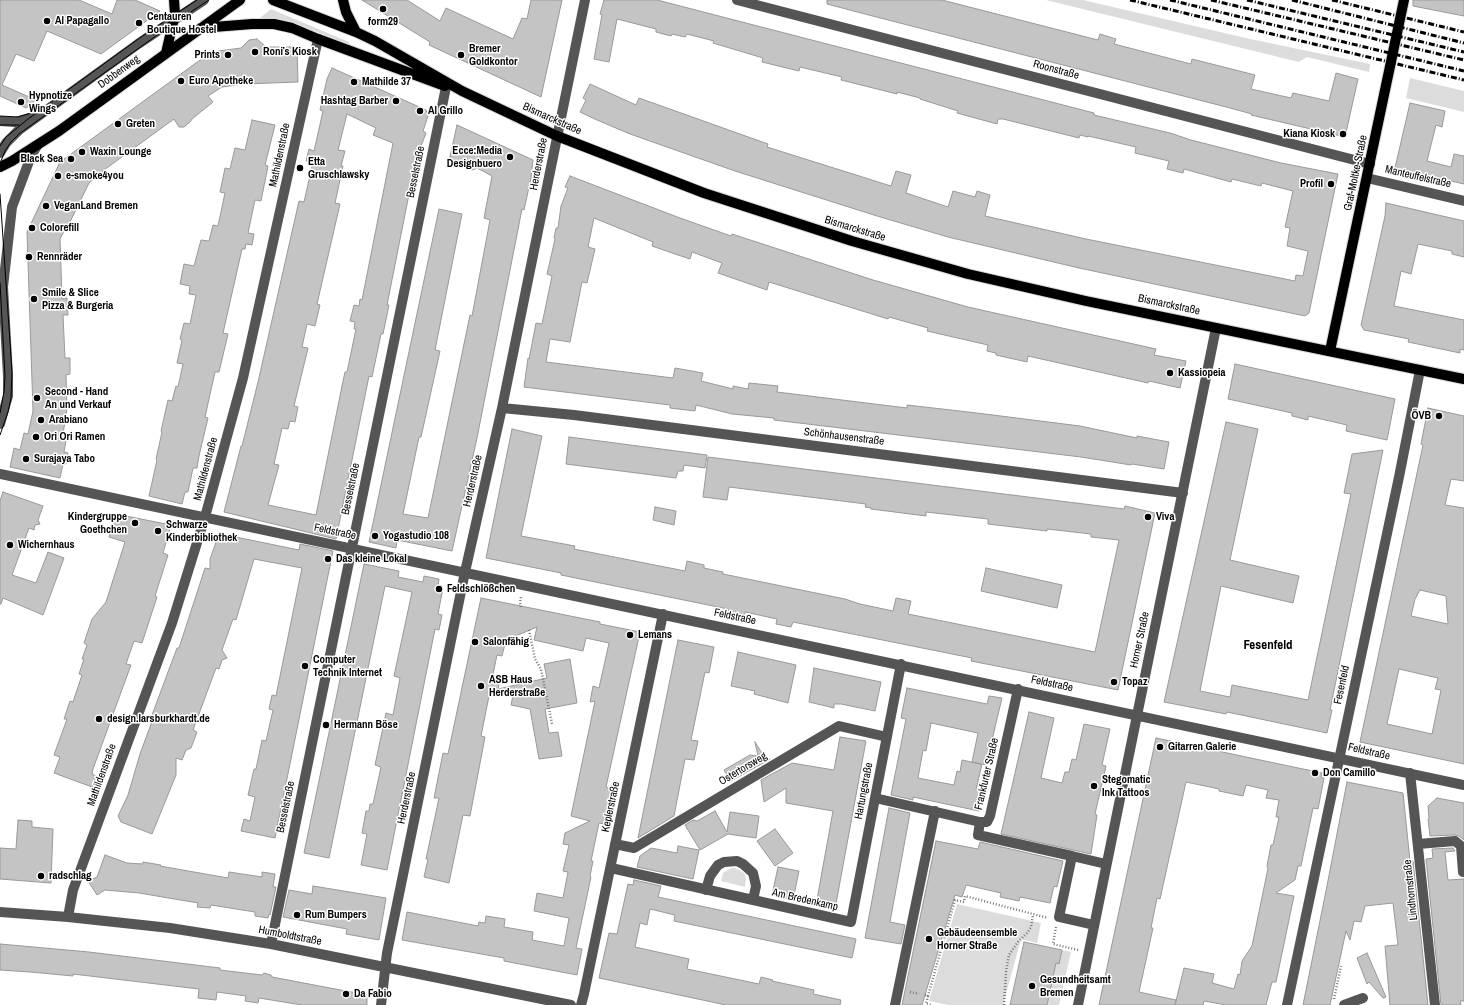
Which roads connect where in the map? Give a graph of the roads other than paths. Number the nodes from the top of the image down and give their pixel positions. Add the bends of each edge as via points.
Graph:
1 (174, 0) edge
2 (204, 0) edge
3 (240, 0) edge
4 (273, 0) edge
5 (343, 0) edge
6 (585, 0) edge
7 (737, 0) edge
8 (1404, 0) edge
9 (174, 19) junction
10 (200, 28) junction
11 (356, 32) junction
12 (318, 39) junction
13 (166, 53) junction
14 (446, 87) junction
15 (462, 91) junction
16 (46, 110) junction
17 (0, 120) edge
18 (557, 136) junction
19 (37, 146) junction
20 (0, 153) edge
21 (0, 162) edge
22 (12, 162) junction
23 (1370, 164) junction
24 (0, 167) edge
25 (1367, 178) junction
26 (1464, 201) edge
27 (0, 248) edge
28 (0, 276) edge
29 (3, 287) junction
30 (1216, 328) junction
31 (1330, 351) junction
32 (1420, 370) junction
33 (1464, 379) edge
34 (502, 408) junction
35 (1, 417) edge
36 (0, 474) edge
37 (1183, 492) junction
38 (205, 517) junction
39 (352, 548) junction
40 (465, 572) junction
41 (663, 614) junction
42 (901, 664) junction
43 (1018, 689) junction
44 (1137, 714) junction
45 (887, 737) junction
46 (1339, 758) junction
47 (1410, 774) junction
48 (1464, 785) edge
49 (875, 798) junction
50 (935, 811) junction
51 (980, 822) junction
52 (615, 844) junction
53 (1418, 844) junction
54 (1072, 856) junction
55 (1106, 864) junction
56 (611, 868) junction
57 (1464, 872) edge
58 (706, 890) junction
59 (753, 900) junction
60 (0, 912) edge
61 (68, 917) junction
62 (851, 922) joint
63 (1094, 925) junction
64 (270, 944) junction
65 (386, 968) junction
66 (1363, 998) dead end
67 (381, 1005) edge
68 (571, 1005) edge
69 (581, 1005) edge
70 (895, 1005) edge
71 (1078, 1005) edge
72 (1287, 1005) edge
73 (1344, 1005) edge
74 (1435, 1005) edge

1 - 9 main road
2 - 9 street
3 - 10 main road, Dobbenweg
4 - 11 main road, Bismarckstraße
5 - 11 main road
6 - 18 street, Herderstraße
7 - 23 street, Roonstraße
8 - 23 main road, Graf-Moltke-Straße
9 - 13 main road
9 - 16 street
10 - 12 main road via 274,24 292,28
10 - 13 main road, Dobbenweg
11 - 15 main road, Bismarckstraße
12 - 14 main road
12 - 38 street, Mathildenstraße via 243,378
13 - 19 main road, Dobbenweg
14 - 15 main road
14 - 39 street, Besselstraße
15 - 18 main road, Bismarckstraße
16 - 17 street via 32,118 16,122
16 - 20 street via 12,136
18 - 30 main road, Bismarckstraße via 704,193 852,242 968,274
18 - 34 street, Herderstraße
19 - 22 main road, Dobbenweg
19 - 29 street via 12,207
21 - 22 main road
22 - 24 main road, Dobbenweg
23 - 25 main road, Graf-Moltke-Straße
25 - 26 street, Manteuffelstraße
25 - 31 main road, Graf-Moltke-Straße
27 - 29 street
28 - 29 street
29 - 35 street via 8,396
30 - 31 main road, Bismarckstraße
30 - 37 street, Horner Straße
31 - 32 main road, Bismarckstraße
32 - 33 main road, Bismarckstraße
32 - 46 street, Fesenfeld
34 - 37 street, Schönhausenstraße
34 - 40 street, Herderstraße
36 - 38 street, Feldstraße
37 - 44 street, Horner Straße
38 - 39 street, Feldstraße
38 - 61 street, Mathildenstraße via 172,623 73,890
39 - 40 street, Feldstraße
39 - 64 street, Besselstraße
40 - 41 street, Feldstraße
40 - 65 street, Herderstraße
41 - 42 street, Feldstraße
41 - 52 street, Keplerstraße
42 - 43 street, Feldstraße
42 - 45 street, Hartungstraße
43 - 44 street, Feldstraße
43 - 51 street, Frankfurter Straße via 990,816 987,822
44 - 46 street, Feldstraße
44 - 55 street, Horner Straße
45 - 49 street, Hartungstraße
45 - 52 street, Ostertorsweg via 839,726 634,848
46 - 47 street, Feldstraße
46 - 72 street, Fesenfeld
47 - 48 street, Feldstraße
47 - 53 street, Lindhornstraße
49 - 50 street, Frankfurter Straße
49 - 62 street, Hartungstraße
50 - 51 street, Frankfurter Straße
50 - 70 street
51 - 54 street via 978,835
52 - 56 street, Keplerstraße
53 - 57 street via 1455,841 1461,846
53 - 74 street, Lindhornstraße
54 - 55 street
54 - 63 street via 1059,917
55 - 63 street, Horner Straße
56 - 58 street, Am Bredenkamp
56 - 69 street, Keplerstraße
58 - 59 street, Am Bredenkamp
58 - 59 street via 710,876 718,866 724,862 737,861 753,873 756,886
59 - 62 street, Am Bredenkamp
60 - 61 street, Humboldtstraße
61 - 64 street, Humboldtstraße via 170,928
63 - 71 street, Horner Straße
64 - 65 street, Humboldtstraße
65 - 67 street, Herderstraße
65 - 68 street, Humboldtstraße
66 - 73 street

